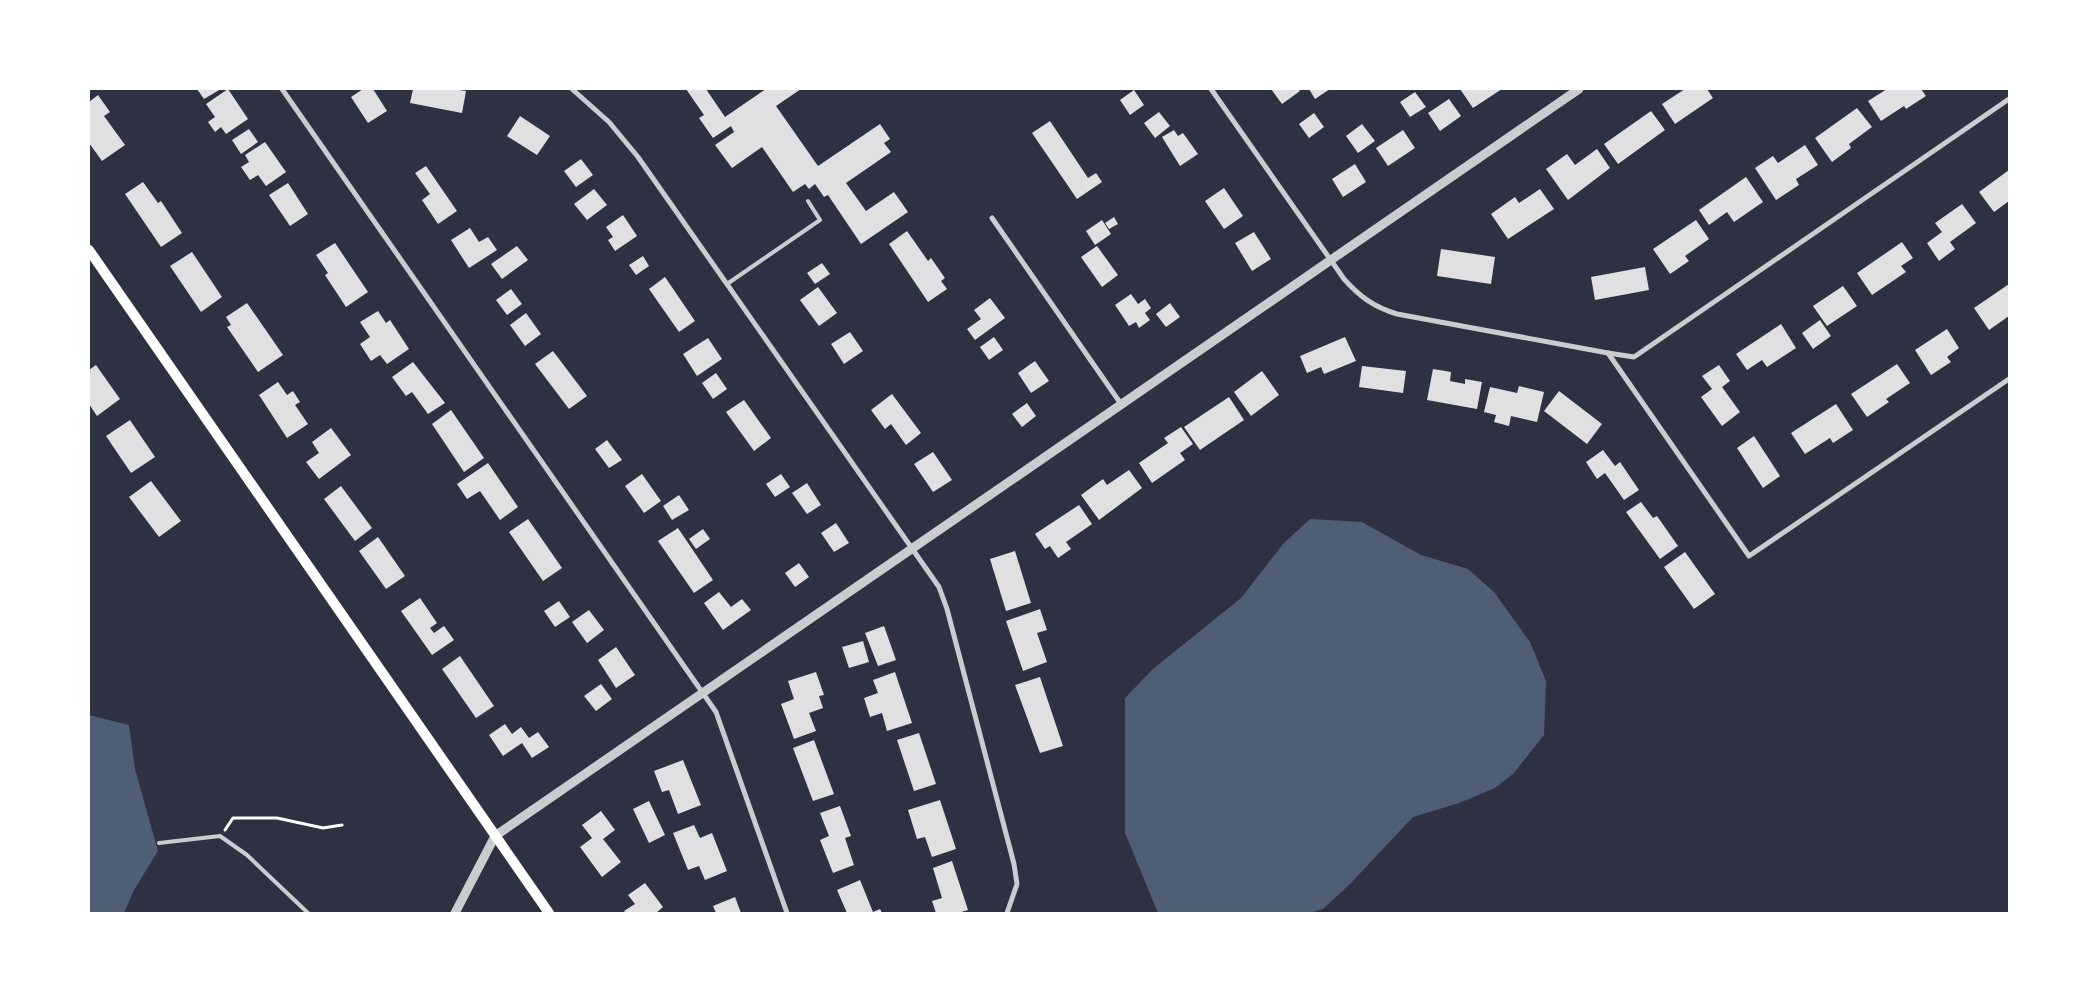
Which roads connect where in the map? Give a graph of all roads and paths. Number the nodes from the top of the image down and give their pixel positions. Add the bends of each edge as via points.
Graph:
1 (282, 89) edge
2 (572, 89) edge
3 (1211, 89) edge
4 (1580, 89) edge
5 (2009, 99) edge
6 (808, 201) dead end
7 (992, 218) dead end
8 (89, 250) edge
9 (1330, 260) junction
10 (727, 284) junction
11 (1608, 353) junction
12 (2009, 379) edge
13 (1121, 404) junction
14 (913, 548) junction
15 (703, 693) junction
16 (233, 818) dead end
17 (342, 825) dead end
18 (495, 836) junction
19 (158, 843) dead end
20 (308, 913) edge
21 (455, 913) edge
22 (549, 913) edge
23 (787, 913) edge
24 (1007, 913) edge

1 - 15 street
2 - 10 street via 609,122 638,158
3 - 9 street
4 - 9 street
5 - 11 street via 1634,357
6 - 10 lane via 820,220
7 - 13 street
8 - 18 main road
9 - 11 street via 1358,295 1376,308
9 - 13 street
10 - 14 street
11 - 12 street via 1749,556
13 - 14 street
14 - 15 street
14 - 24 street via 939,587 947,609 1014,864 1017,884
15 - 18 street
15 - 23 street via 716,712
16 - 17 path via 277,818 323,828
18 - 21 street
18 - 22 main road
19 - 20 lane via 220,836 247,855

